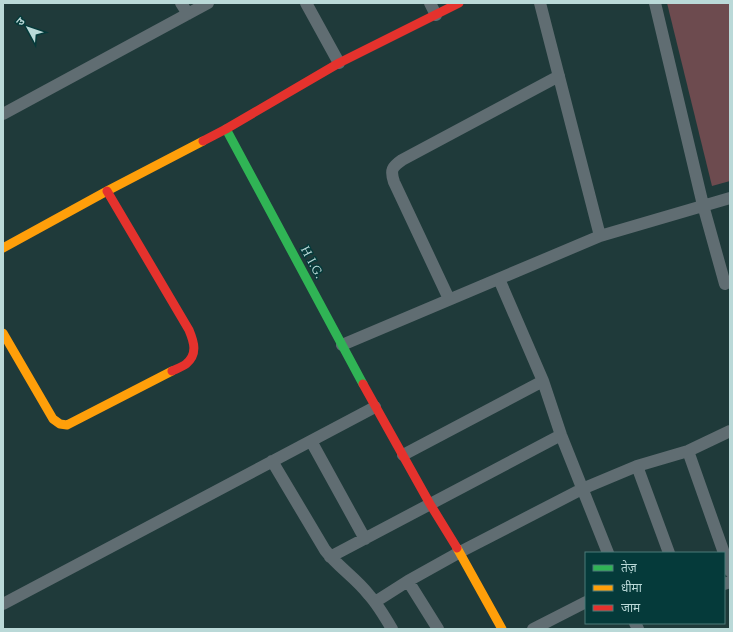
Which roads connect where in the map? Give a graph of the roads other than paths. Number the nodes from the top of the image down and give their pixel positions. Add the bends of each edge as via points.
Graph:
1 (181, 3) edge
2 (208, 3) edge
3 (306, 3) edge
4 (430, 3) edge
5 (459, 3) edge
6 (540, 3) edge
7 (655, 3) edge
8 (188, 14) junction
9 (436, 15) junction
10 (339, 63) junction
11 (559, 76) junction
12 (3, 114) edge
13 (226, 130) junction
14 (107, 190) junction
15 (730, 198) edge
16 (704, 206) junction
17 (600, 236) junction
18 (3, 248) edge
19 (499, 279) junction
20 (725, 284) dead end
21 (449, 299) junction
22 (3, 333) edge
23 (342, 345) junction
24 (543, 381) junction
25 (375, 407) junction
26 (730, 431) edge
27 (561, 435) junction
28 (311, 441) junction
29 (688, 451) junction
30 (403, 455) junction
31 (272, 462) junction
32 (637, 466) junction
33 (582, 489) junction
34 (430, 504) junction
35 (364, 539) junction
36 (460, 552) junction
37 (608, 552) edge
38 (669, 552) edge
39 (724, 552) edge
40 (725, 556) edge
41 (330, 557) junction
42 (730, 571) edge
43 (408, 581) junction
44 (375, 602) junction
45 (585, 603) edge
46 (3, 604) edge
47 (392, 629) edge
48 (438, 629) edge
49 (502, 629) edge
50 (533, 629) edge

1 - 8 street
2 - 8 street
3 - 10 street
4 - 9 street
5 - 9 street
6 - 11 street
7 - 16 street
8 - 12 street
9 - 10 street
10 - 13 street
11 - 17 street
11 - 21 street via 402,160 392,169 394,182
13 - 14 street
13 - 23 street, H I.G.
14 - 18 street
14 - 22 street via 189,330 195,344 192,357 186,364 67,425 53,419
15 - 16 street
16 - 17 street
16 - 20 street
17 - 19 street
19 - 21 street
19 - 24 street
21 - 23 street
23 - 25 street, H I.G.
24 - 27 street
24 - 30 street
25 - 28 street
25 - 30 street, H I.G.
26 - 29 street
27 - 33 street
27 - 34 street
28 - 31 street
28 - 35 street
29 - 32 street
29 - 39 street
30 - 34 street, H I.G.
31 - 41 street
31 - 46 street
32 - 33 street
32 - 38 street
33 - 36 street
33 - 37 street
34 - 35 street
34 - 36 street, H I.G.
35 - 41 street
36 - 43 street
36 - 49 street, H I.G.
40 - 42 street
41 - 44 street via 356,580
43 - 44 street
43 - 48 street
44 - 47 street
45 - 50 street

